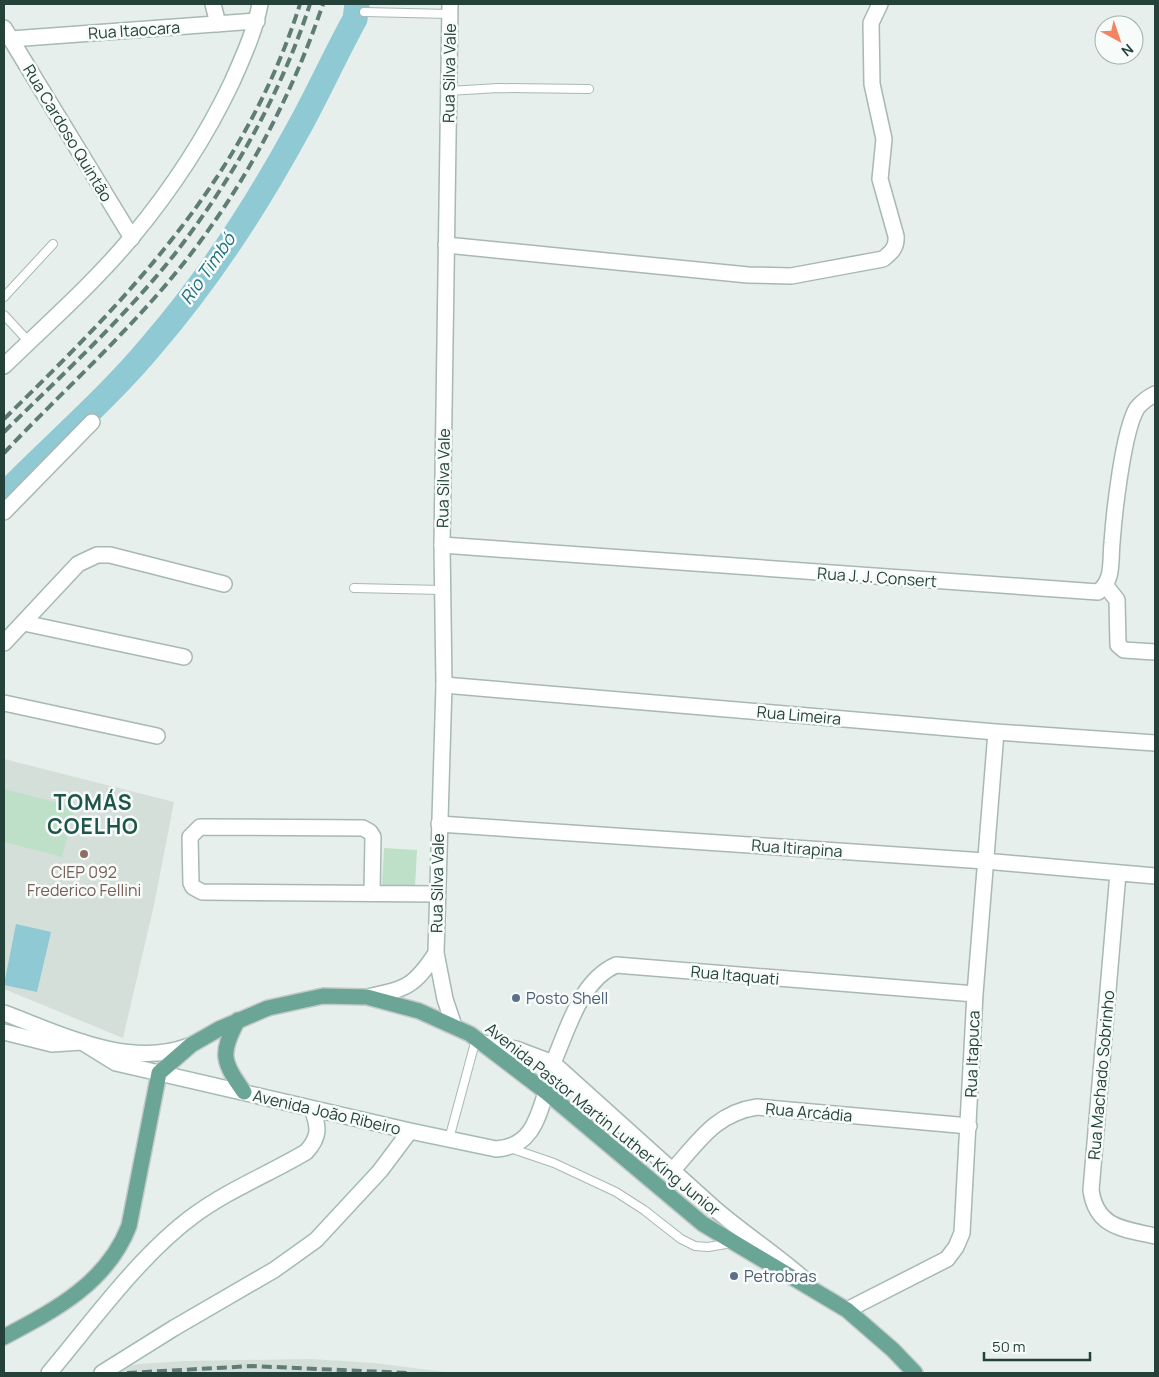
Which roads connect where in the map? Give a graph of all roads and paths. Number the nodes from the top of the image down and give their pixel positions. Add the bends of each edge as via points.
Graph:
1 (213, 4) edge
2 (260, 4) edge
3 (880, 4) edge
4 (450, 9) edge
5 (364, 12) dead end
6 (257, 22) junction
7 (218, 24) junction
8 (8, 34) edge
9 (589, 89) dead end
10 (449, 91) junction
11 (132, 238) junction
12 (53, 244) dead end
13 (446, 246) junction
14 (4, 297) edge
15 (4, 314) edge
16 (29, 342) junction
17 (4, 366) edge
18 (1155, 394) edge
19 (92, 422) dead end
20 (4, 512) edge
21 (442, 545) junction
22 (224, 584) dead end
23 (1106, 586) junction
24 (354, 588) dead end
25 (442, 590) junction
26 (24, 623) junction
27 (4, 643) edge
28 (1155, 652) edge
29 (184, 657) dead end
30 (444, 685) junction
31 (4, 703) edge
32 (996, 732) junction
33 (157, 736) dead end
34 (1155, 743) edge
35 (438, 824) junction
36 (985, 861) junction
37 (1118, 873) junction
38 (1155, 876) edge
39 (372, 892) junction
40 (437, 894) junction
41 (436, 953) junction
42 (975, 994) junction
43 (367, 997) junction
44 (4, 1013) edge
45 (238, 1020) junction
46 (454, 1026) junction
47 (4, 1032) edge
48 (479, 1041) junction
49 (82, 1042) junction
50 (190, 1046) junction
51 (553, 1063) junction
52 (159, 1073) junction
53 (244, 1092) junction
54 (546, 1092) junction
55 (312, 1109) junction
56 (969, 1126) junction
57 (410, 1132) junction
58 (449, 1139) junction
59 (509, 1148) junction
60 (673, 1170) junction
61 (1155, 1236) edge
62 (732, 1242) junction
63 (812, 1288) junction
64 (847, 1310) junction
65 (4, 1337) edge
66 (49, 1373) edge
67 (102, 1373) edge
68 (915, 1373) edge

1 - 7 street
2 - 6 street
3 - 13 street via 871,24 872,84 884,139 880,179 897,244 883,259 790,276 748,275
4 - 5 lane
4 - 10 street, Rua Silva Vale
6 - 7 street, Rua Itaocara
6 - 11 street via 221,104 197,147
7 - 8 street, Rua Itaocara
8 - 11 street, Rua Cardoso Quintão
9 - 10 lane
10 - 13 street, Rua Silva Vale
11 - 16 street
12 - 14 lane
13 - 21 street, Rua Silva Vale
15 - 16 lane
16 - 17 street
18 - 23 street via 1138,408 1131,426 1116,513 1110,579
19 - 20 street
21 - 23 street, Rua J. J. Consert via 1090,593
21 - 25 street, Rua Silva Vale
22 - 26 street via 97,555 78,564
23 - 28 street via 1118,600 1118,645 1124,650
24 - 25 lane
25 - 30 street, Rua Silva Vale
26 - 27 street
26 - 29 street
30 - 32 street, Rua Limeira
30 - 35 street, Rua Silva Vale
31 - 33 street
32 - 34 street, Rua Limeira
32 - 36 street, Rua Itapuca
35 - 36 street, Rua Itirapina
35 - 40 street, Rua Silva Vale
36 - 37 street, Rua Itirapina
36 - 42 street, Rua Itapuca
37 - 38 street, Rua Itirapina
37 - 61 street, Rua Machado Sobrinho via 1091,1190 1096,1211 1105,1221
39 - 39 street via 197,890 191,883 190,837 200,827 364,828 373,837
39 - 40 street
40 - 41 street, Rua Silva Vale
41 - 43 street, Rua Silva Vale via 424,972 404,989
41 - 46 street, Rua Silva Vale
42 - 51 street, Rua Itaquati via 616,965 592,980
42 - 56 street, Rua Itapuca
43 - 45 main road, Avenida Pastor Martin Luther King Junior via 322,996 292,1001
43 - 46 main road, Avenida Pastor Martin Luther King Junior via 419,1011
44 - 49 street, Avenida João Ribeiro
45 - 50 main road, Avenida Pastor Martin Luther King Junior
45 - 53 main road via 228,1037 224,1055 229,1070
46 - 48 main road, Avenida Pastor Martin Luther King Junior
47 - 49 street, Avenida João Ribeiro via 52,1044
48 - 51 street via 516,1049
48 - 54 main road, Avenida Pastor Martin Luther King Junior
48 - 58 lane
49 - 50 street, Avenida João Ribeiro via 147,1055 171,1053
49 - 52 street, Avenida João Ribeiro via 116,1063
50 - 52 main road, Avenida Pastor Martin Luther King Junior
51 - 60 street
52 - 53 street, Avenida João Ribeiro
52 - 65 main road via 123,1243 89,1284 52,1311
53 - 55 street, Avenida João Ribeiro
54 - 59 street via 530,1132
54 - 62 main road, Avenida Pastor Martin Luther King Junior via 703,1224
55 - 57 street, Avenida João Ribeiro
55 - 66 street via 318,1134 306,1152 230,1191 157,1246
56 - 60 street, Rua Arcádia via 757,1107 738,1110 722,1119
56 - 64 street, Rua Itapuca via 962,1233 956,1247 947,1259 937,1265
57 - 58 street, Avenida João Ribeiro
57 - 67 street via 380,1172 316,1240 274,1270
58 - 59 street, Avenida João Ribeiro via 496,1149
59 - 62 lane via 554,1163 616,1192 695,1246
60 - 63 street via 738,1229 778,1256
62 - 63 main road, Avenida Pastor Martin Luther King Junior
63 - 64 main road, Avenida Pastor Martin Luther King Junior
64 - 68 main road, Avenida Pastor Martin Luther King Junior

